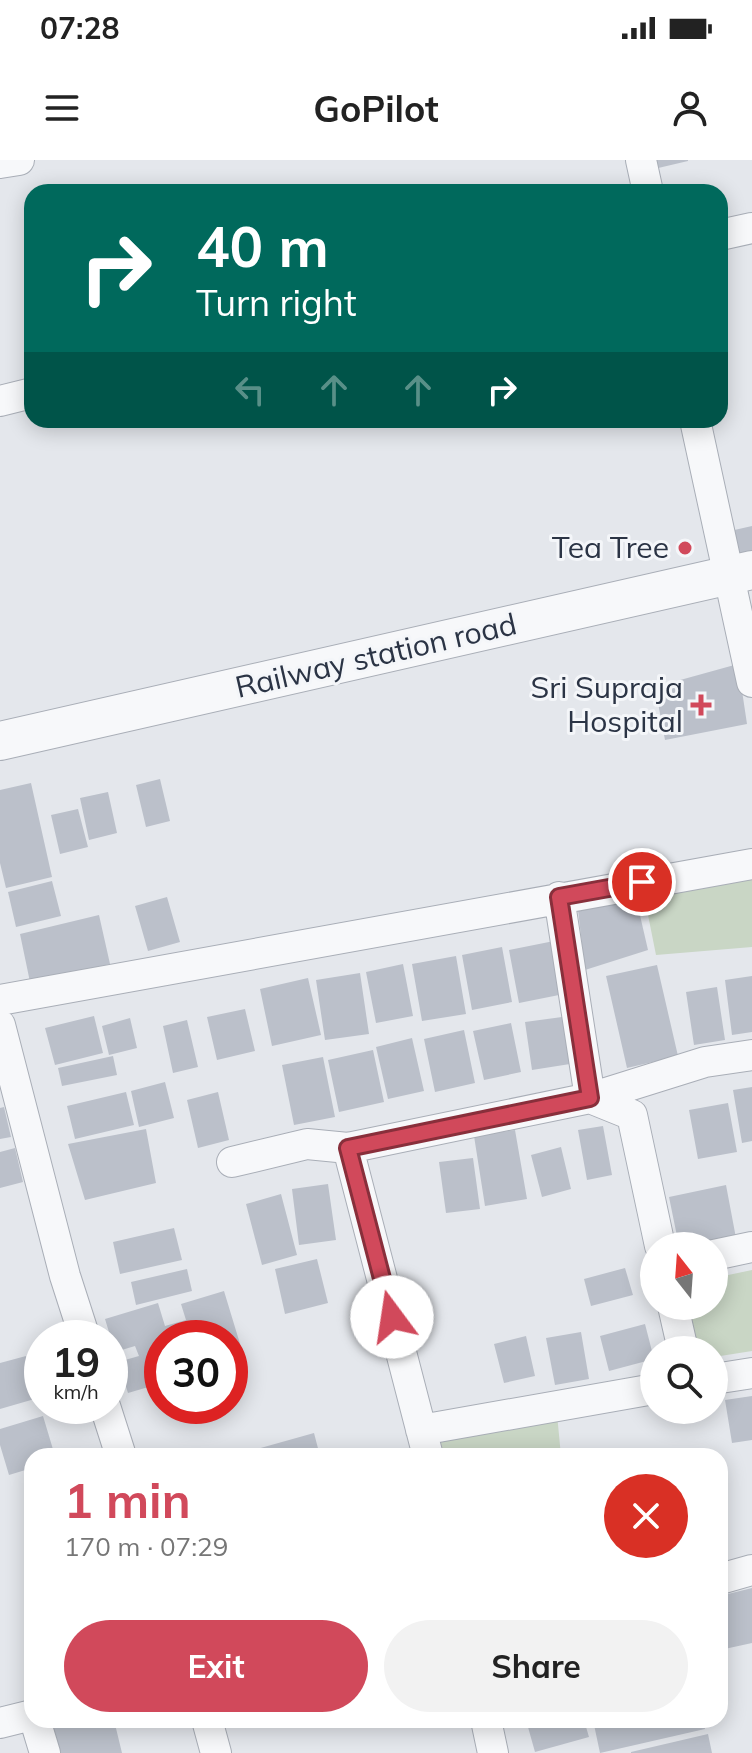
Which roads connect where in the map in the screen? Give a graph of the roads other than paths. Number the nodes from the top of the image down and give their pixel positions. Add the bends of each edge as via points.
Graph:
1 (19, 160) edge
2 (641, 160) edge
3 (0, 163) edge
4 (646, 184) edge
5 (752, 228) edge
6 (728, 233) edge
7 (24, 395) edge
8 (0, 401) edge
9 (697, 428) edge
10 (740, 573) edge
11 (752, 682) edge
12 (0, 741) edge
13 (752, 864) edge
14 (559, 897) junction
15 (0, 1000) edge
16 (0, 1025) edge
17 (752, 1055) edge
18 (9, 1093) edge
19 (590, 1098) junction
20 (348, 1148) junction
21 (232, 1162) dead end
22 (657, 1232) edge
23 (752, 1247) edge
24 (728, 1252) edge
25 (79, 1320) edge
26 (752, 1373) edge
27 (728, 1377) edge
28 (640, 1392) edge
29 (111, 1424) edge
30 (424, 1443) edge
31 (118, 1448) edge
32 (752, 1570) edge
33 (728, 1577) edge
34 (24, 1717) edge
35 (0, 1723) edge
36 (37, 1728) edge
37 (209, 1728) edge
38 (488, 1728) edge
39 (45, 1753) edge
40 (216, 1753) edge
41 (493, 1753) edge

1 - 3 street
2 - 4 street
5 - 6 street
7 - 8 street
9 - 10 street
10 - 11 street
10 - 12 street, Railway station road
13 - 14 street
14 - 15 street
14 - 19 street
16 - 18 street
17 - 19 street via 705,1062
18 - 25 street
19 - 20 street
19 - 22 street via 632,1115
20 - 21 street via 307,1144
20 - 30 street
23 - 24 street
26 - 27 street
28 - 30 street
29 - 31 street
32 - 33 street
34 - 35 street
36 - 39 street
37 - 40 street
38 - 41 street

